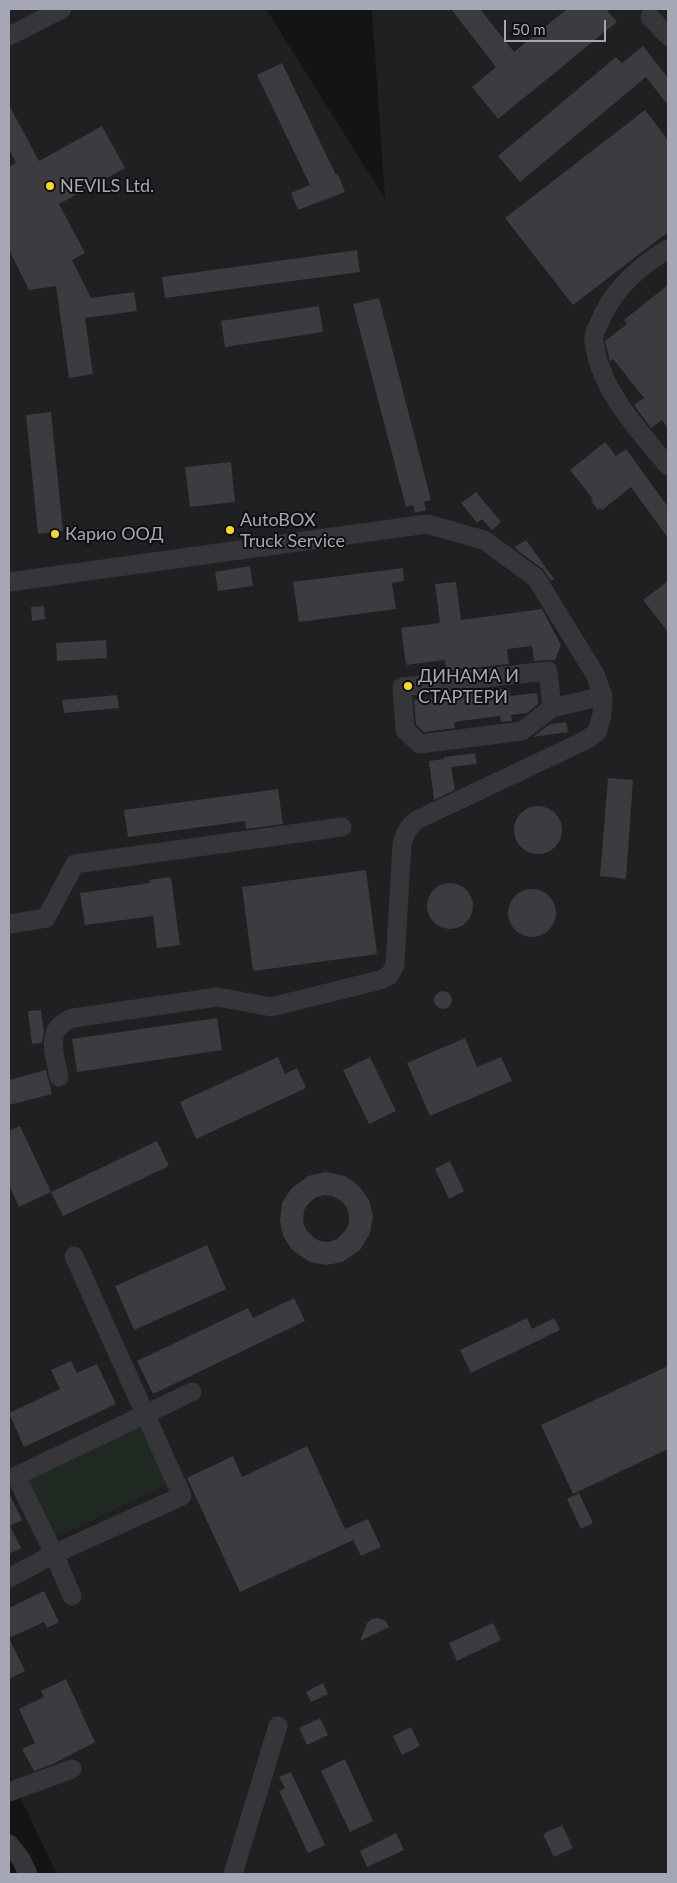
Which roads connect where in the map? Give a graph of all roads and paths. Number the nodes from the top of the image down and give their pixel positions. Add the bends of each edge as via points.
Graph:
1 (62, 9) edge
2 (650, 17) dead end
3 (9, 36) edge
4 (668, 36) edge
5 (668, 249) edge
6 (668, 466) edge
7 (9, 582) edge
8 (603, 696) junction
9 (552, 708) junction
10 (342, 827) dead end
11 (9, 924) edge
12 (59, 1077) dead end
13 (74, 1256) dead end
14 (192, 1392) dead end
15 (146, 1414) junction
16 (54, 1554) junction
17 (9, 1578) edge
18 (72, 1596) dead end
19 (278, 1726) dead end
20 (72, 1770) dead end
21 (9, 1792) edge
22 (9, 1844) edge
23 (28, 1874) edge
24 (233, 1874) edge

1 - 3 street
2 - 4 street
5 - 6 street via 650,260 623,285 603,312 594,336 598,362 612,391
7 - 8 street via 427,524 484,540 536,578 595,674
8 - 9 street
8 - 12 street via 597,732 586,740 410,826 402,844 395,964 390,974 380,980 271,1007 218,997 73,1018 62,1022 52,1040
9 - 9 street via 522,731 420,744 405,730 402,687 548,670
10 - 11 street via 75,864 46,918
13 - 15 street
14 - 15 street
15 - 16 street via 182,1496
15 - 16 street via 16,1476
16 - 17 street
16 - 18 street
19 - 24 street
20 - 21 street
22 - 23 street

